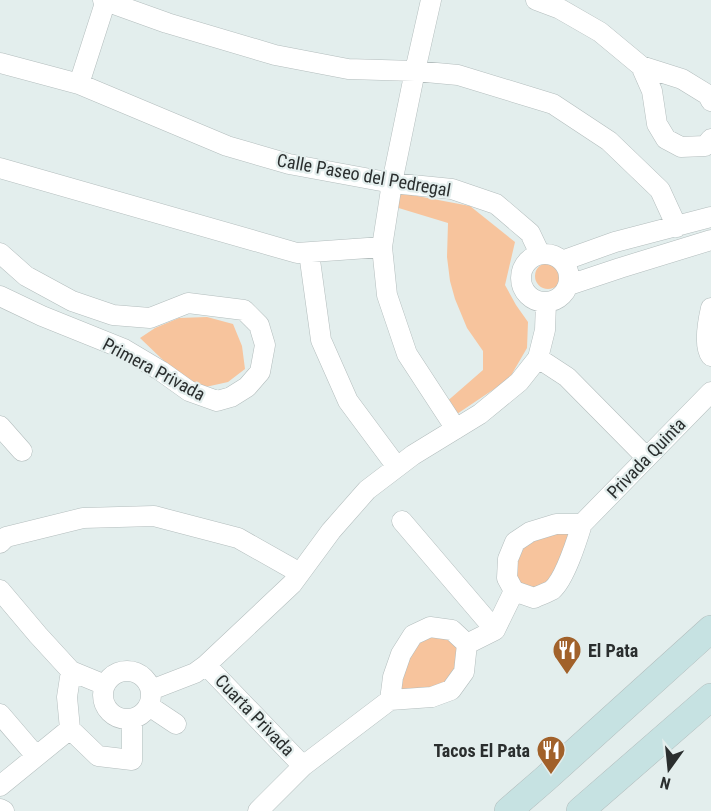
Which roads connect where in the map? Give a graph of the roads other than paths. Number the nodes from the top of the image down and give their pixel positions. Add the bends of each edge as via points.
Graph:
1 (105, 0) edge
2 (431, 0) edge
3 (536, 0) edge
4 (0, 63) edge
5 (641, 66) junction
6 (415, 71) junction
7 (79, 84) junction
8 (711, 101) edge
9 (711, 139) edge
10 (0, 168) edge
11 (392, 183) junction
12 (711, 217) edge
13 (677, 227) junction
14 (615, 242) junction
15 (709, 245) edge
16 (381, 247) junction
17 (0, 253) edge
18 (309, 253) junction
19 (540, 254) junction
20 (562, 261) junction
21 (620, 268) junction
22 (569, 285) junction
23 (0, 296) edge
24 (546, 303) junction
25 (711, 308) edge
26 (711, 356) edge
27 (538, 358) junction
28 (711, 392) edge
29 (0, 426) edge
30 (456, 429) junction
31 (22, 451) dead end
32 (646, 457) junction
33 (397, 467) junction
34 (402, 520) dead end
35 (582, 524) junction
36 (0, 543) edge
37 (300, 573) junction
38 (0, 590) edge
39 (514, 591) junction
40 (711, 629) edge
41 (495, 630) junction
42 (467, 644) junction
43 (206, 665) junction
44 (71, 671) junction
45 (105, 685) junction
46 (711, 697) edge
47 (150, 698) junction
48 (390, 700) junction
49 (0, 714) edge
50 (132, 719) junction
51 (176, 724) dead end
52 (70, 729) junction
53 (36, 756) junction
54 (303, 766) junction
55 (0, 786) edge
56 (0, 809) edge
57 (4, 811) edge
58 (258, 811) edge
59 (508, 811) edge
60 (580, 811) edge

1 - 6 street via 275,55 348,69
1 - 7 street
2 - 6 street
3 - 5 street via 600,32
4 - 7 street, Calle Paseo del Pedregal
5 - 8 street via 682,79
5 - 9 street via 652,92 657,124 666,139 681,147 705,146
6 - 11 street
6 - 13 street via 458,75 553,104 609,141 660,190
7 - 11 street, Calle Paseo del Pedregal via 228,146 289,164
10 - 18 street via 244,239
11 - 16 street
11 - 19 street, Calle Paseo del Pedregal via 452,189 496,204 530,233
12 - 13 street
13 - 14 street
14 - 20 street
14 - 21 street
15 - 21 street
16 - 18 street
16 - 30 street via 387,295 407,354
17 - 23 street, Primera Privada via 26,276 72,300 113,315 150,318 188,303 244,310 260,326 265,345 260,372 247,387 217,401 189,391 123,349
18 - 33 street via 321,340 348,401
19 - 20 street
19 - 24 street via 524,266 522,286 527,295
20 - 22 street via 568,268
21 - 22 street
22 - 24 street via 561,298
24 - 27 street
25 - 26 street via 707,351
27 - 30 street via 519,382
27 - 32 street via 567,377
28 - 32 street, Privada Quinta
29 - 31 street
30 - 33 street
32 - 35 street, Privada Quinta
33 - 37 street via 367,490
34 - 41 street
35 - 39 street, Privada Quinta via 574,551 552,589 534,598
35 - 39 street via 556,524 530,532 515,542 508,559 507,578
36 - 37 street via 6,537 83,518 154,516 238,538
37 - 43 street
38 - 44 street
39 - 41 street
40 - 59 main road
41 - 42 street
42 - 48 street via 464,672 451,690 432,697
42 - 48 street via 452,630 430,627 413,635 401,654
43 - 47 street
43 - 54 street, Cuarta Privada
44 - 45 street
44 - 52 street via 67,697
45 - 47 street via 122,671 137,673 144,677
45 - 50 street via 105,707 117,717
46 - 60 main road
47 - 50 street via 145,712
47 - 51 street
48 - 54 street, Cuarta Privada
49 - 53 street
50 - 52 street via 132,760 99,756
52 - 53 street
53 - 55 street
54 - 58 street, Cuarta Privada
56 - 57 street

